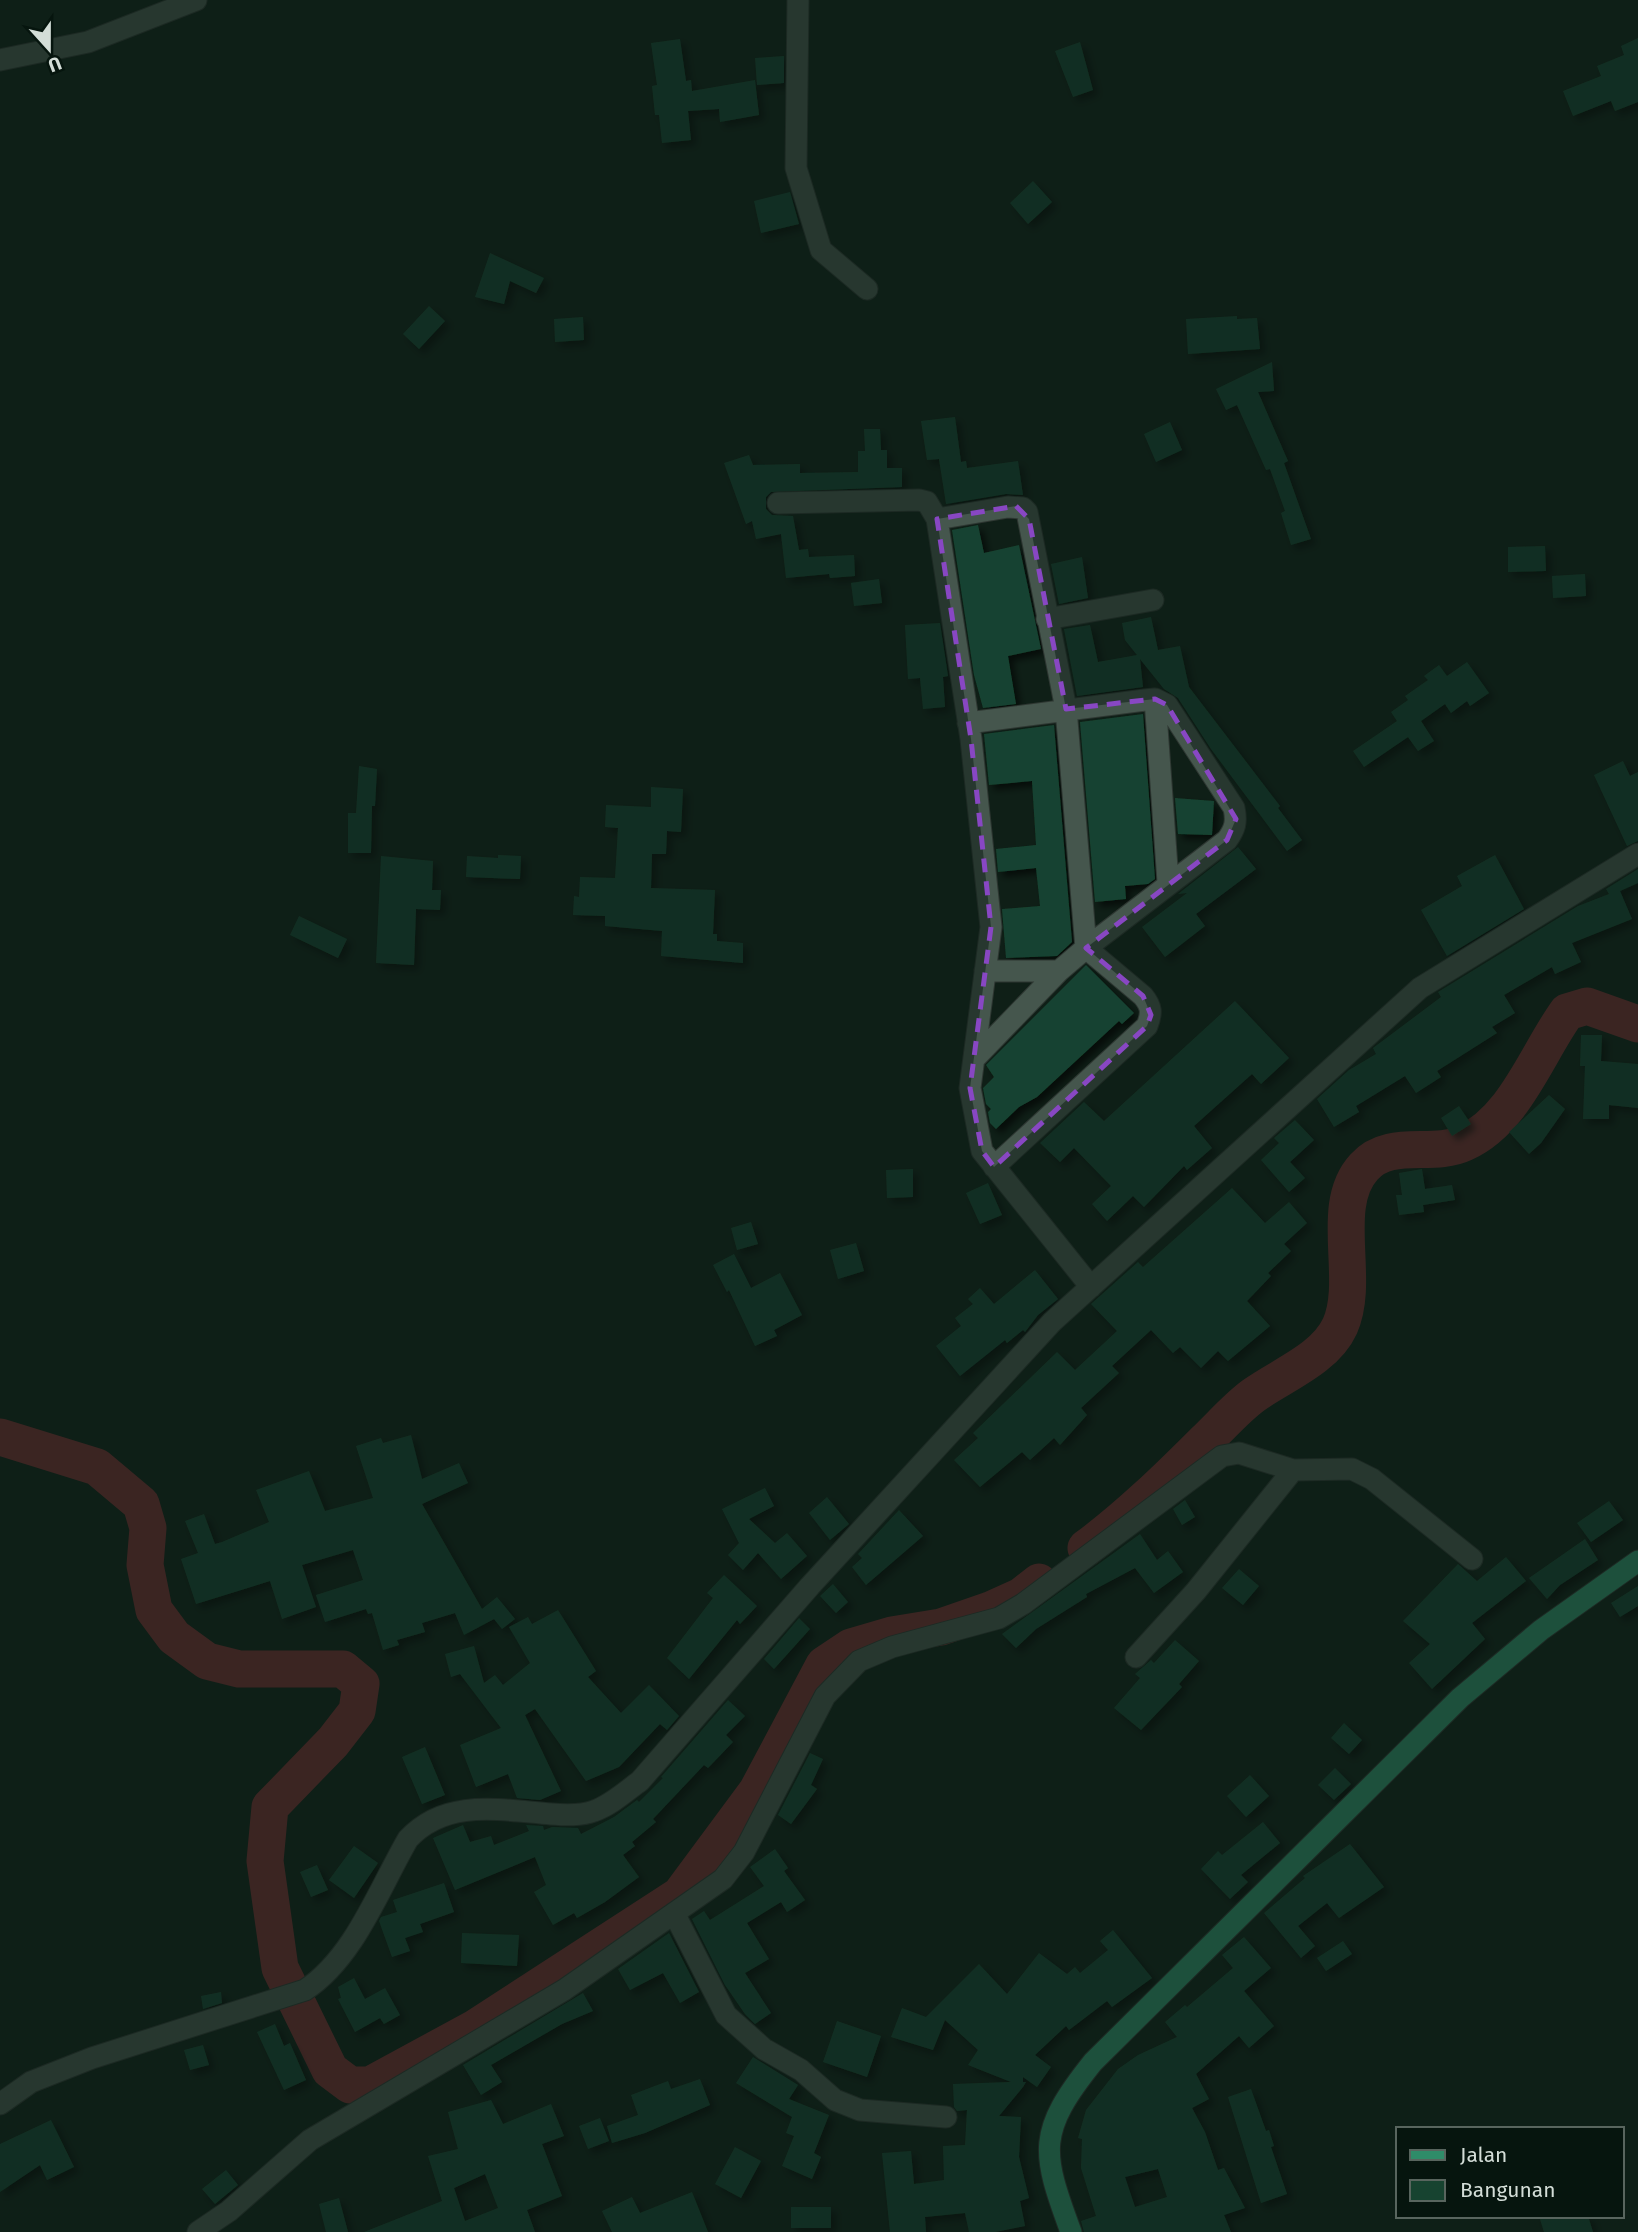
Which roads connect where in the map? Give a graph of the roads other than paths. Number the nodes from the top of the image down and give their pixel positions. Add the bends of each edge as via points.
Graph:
1 (196, 0) edge
2 (798, 0) edge
3 (0, 60) edge
4 (867, 289) dead end
5 (778, 503) dead end
6 (937, 519) junction
7 (1153, 600) dead end
8 (1047, 619) junction
9 (1155, 699) junction
10 (1066, 709) junction
11 (968, 723) junction
12 (1638, 854) edge
13 (1168, 882) junction
14 (1086, 948) junction
15 (985, 971) junction
16 (1059, 971) junction
17 (974, 1059) junction
18 (994, 1167) junction
19 (1091, 1287) junction
20 (1293, 1470) junction
21 (1472, 1559) dead end
22 (1638, 1562) edge
23 (1136, 1657) dead end
24 (674, 1913) junction
25 (0, 2104) edge
26 (946, 2117) dead end
27 (198, 2232) edge
28 (1071, 2232) edge

1 - 3 street via 88,42
2 - 4 street via 796,168 821,250
5 - 6 street via 919,500 927,502
6 - 8 street via 1023,508 1029,519
6 - 11 street
7 - 8 street
8 - 10 street
9 - 10 street
9 - 13 street
9 - 13 street via 1167,705 1234,808 1236,819 1227,840
10 - 11 street
10 - 14 street
11 - 15 street via 991,927
12 - 19 street via 1420,988
13 - 14 street
14 - 16 street
14 - 18 street via 1143,996 1150,1005 1147,1026
15 - 16 street
15 - 17 street
16 - 17 street
17 - 18 street via 970,1088 982,1151
18 - 19 street
19 - 25 street via 1052,1322 819,1576 640,1781 611,1803 569,1815 479,1808 451,1811 422,1824 408,1839 342,1957 326,1976 305,1990 31,2082
20 - 21 street via 1352,1469 1372,1479
20 - 23 street via 1196,1591
20 - 24 street via 1239,1452 1222,1456 999,1618 892,1647 859,1661 825,1696 744,1852 723,1879
22 - 28 main road via 1541,1630 1460,1698 1093,2062 1067,2096 1049,2134 1051,2174
24 - 26 street via 726,2015 764,2049 801,2070 835,2100 860,2110
24 - 27 street via 564,1990 310,2140

